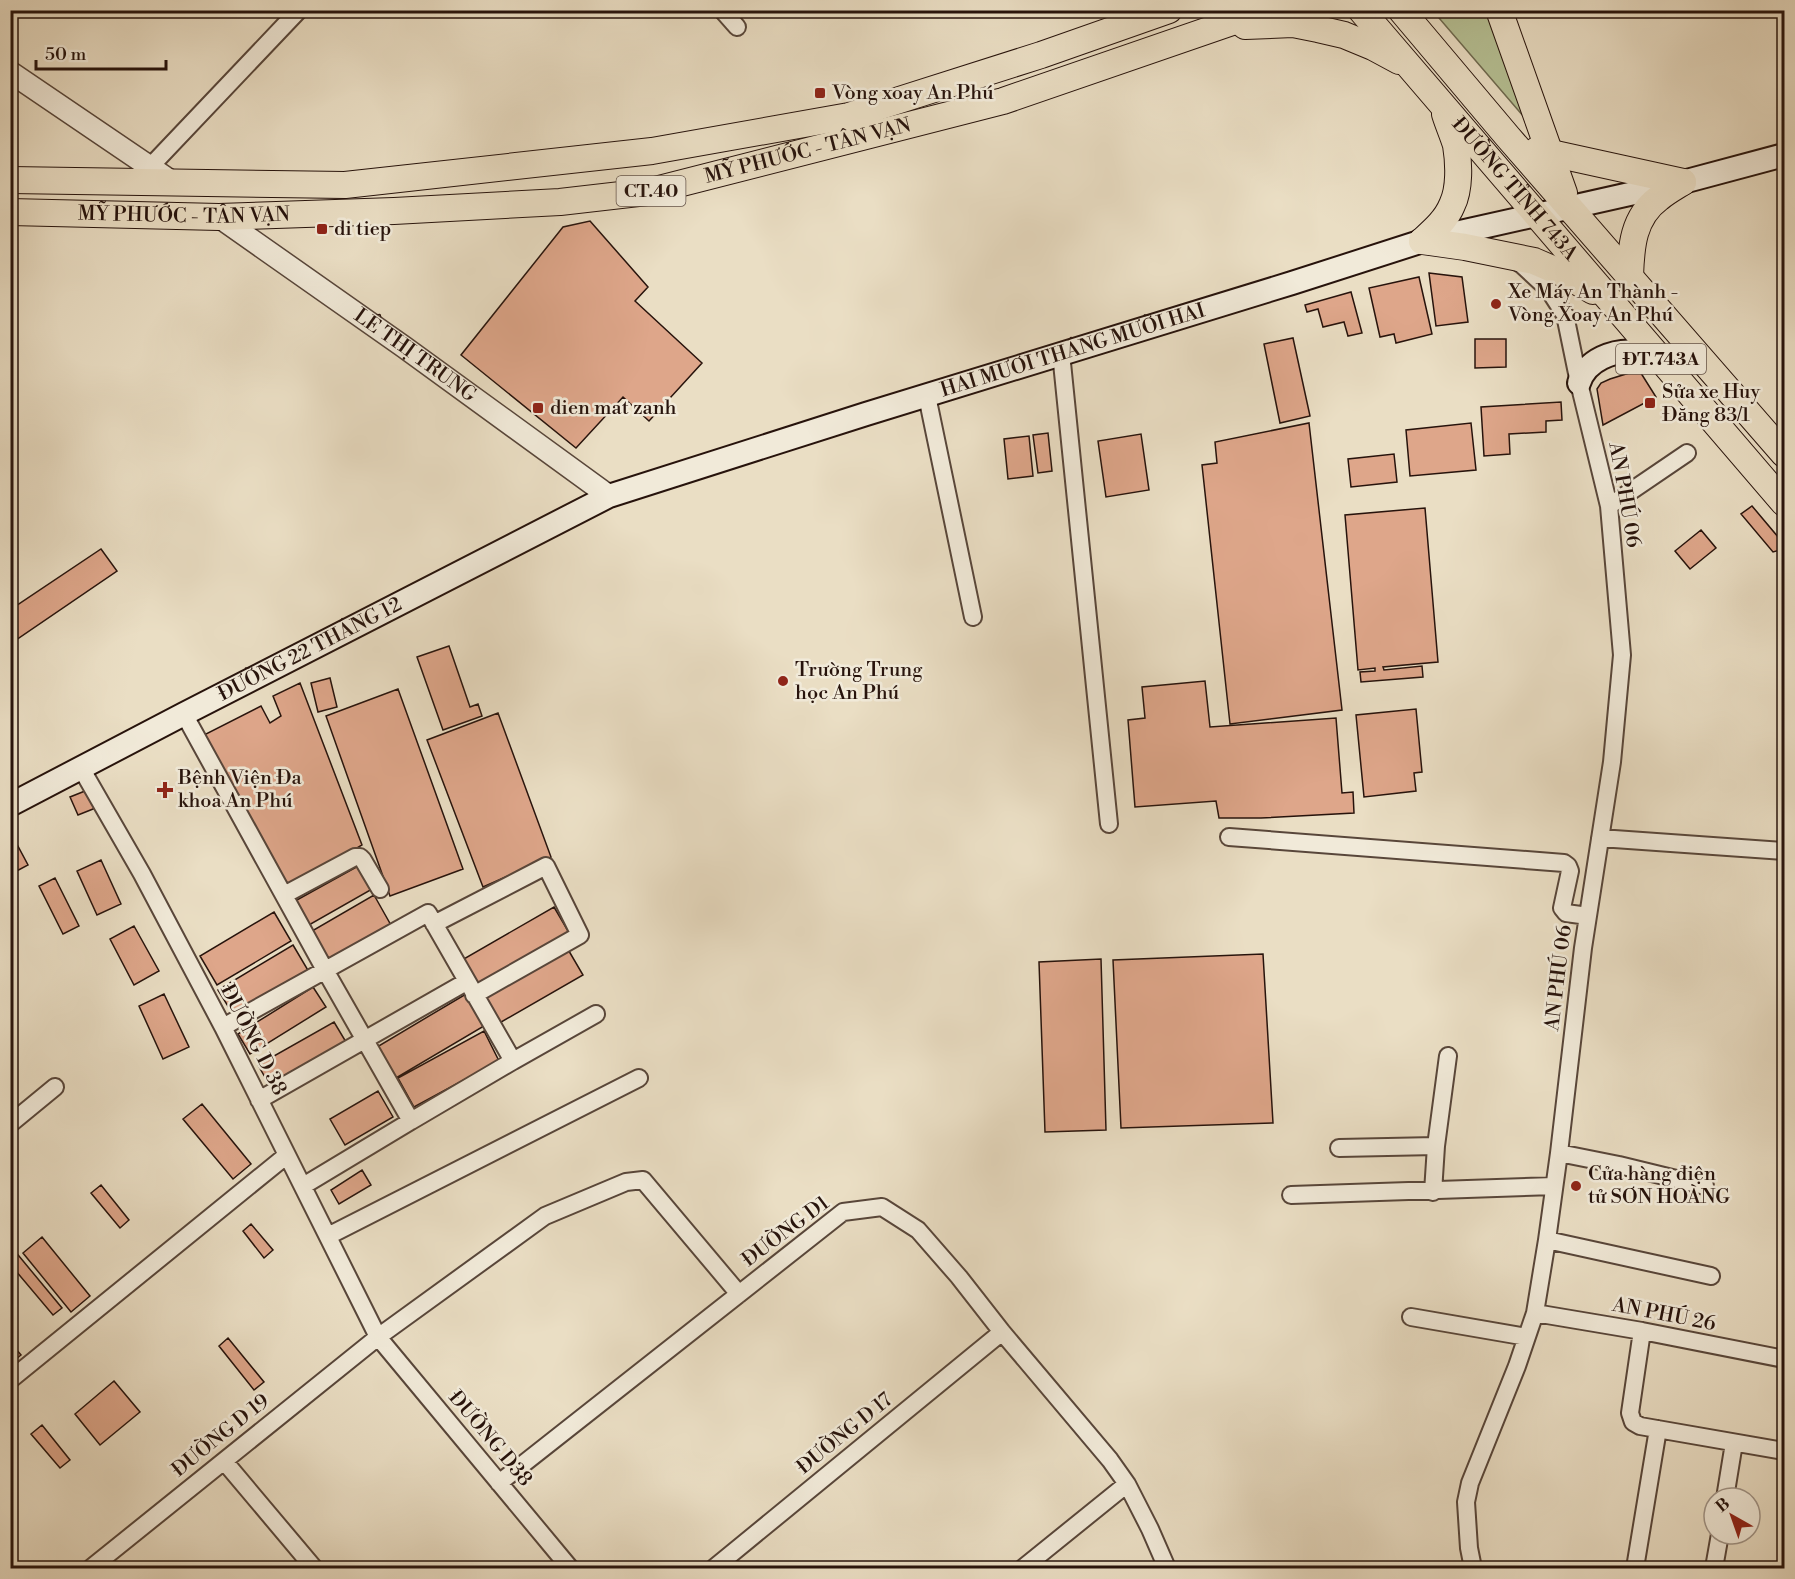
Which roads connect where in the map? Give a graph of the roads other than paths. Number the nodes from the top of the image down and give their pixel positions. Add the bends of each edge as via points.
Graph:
1 (299, 10) edge
2 (722, 10) edge
3 (1169, 10) edge
4 (1267, 10) edge
5 (1361, 10) edge
6 (1401, 10) edge
7 (1499, 10) edge
8 (737, 27) dead end
9 (1217, 27) junction
10 (1411, 68) junction
11 (10, 72) edge
12 (1440, 101) junction
13 (1508, 137) junction
14 (1551, 154) junction
15 (1785, 155) edge
16 (150, 167) junction
17 (10, 180) edge
18 (1683, 182) junction
19 (175, 184) junction
20 (1570, 207) junction
21 (10, 212) edge
22 (1537, 215) junction
23 (219, 218) junction
24 (1422, 241) junction
25 (1508, 256) junction
26 (1630, 276) junction
27 (1611, 301) junction
28 (1061, 353) junction
29 (1660, 358) junction
30 (1579, 382) junction
31 (927, 396) junction
32 (1780, 442) edge
33 (1688, 453) dead end
34 (609, 496) junction
35 (1785, 503) edge
36 (1609, 506) junction
37 (973, 617) dead end
38 (184, 714) junction
39 (81, 768) junction
40 (10, 805) edge
41 (1109, 824) dead end
42 (1229, 837) dead end
43 (1600, 838) junction
44 (1785, 850) edge
45 (380, 889) dead end
46 (284, 895) junction
47 (1588, 916) junction
48 (434, 924) junction
49 (325, 970) junction
50 (470, 988) junction
51 (596, 1014) dead end
52 (223, 1027) junction
53 (365, 1040) junction
54 (1448, 1056) dead end
55 (513, 1061) junction
56 (639, 1078) dead end
57 (55, 1087) dead end
58 (259, 1100) junction
59 (411, 1121) junction
60 (10, 1124) edge
61 (1436, 1146) junction
62 (1339, 1148) dead end
63 (1559, 1153) junction
64 (288, 1155) junction
65 (303, 1186) junction
66 (1554, 1186) junction
67 (1705, 1186) dead end
68 (1433, 1192) junction
69 (1291, 1196) dead end
70 (328, 1236) junction
71 (1547, 1240) junction
72 (1711, 1276) dead end
73 (739, 1294) junction
74 (1535, 1313) junction
75 (1411, 1317) dead end
76 (1642, 1331) junction
77 (1002, 1332) junction
78 (378, 1336) junction
79 (1527, 1337) junction
80 (1785, 1359) edge
81 (10, 1380) edge
82 (1658, 1429) junction
83 (1734, 1443) junction
84 (1785, 1452) edge
85 (224, 1461) junction
86 (499, 1483) junction
87 (1127, 1484) junction
88 (1727, 1486) edge
89 (1717, 1546) edge
90 (91, 1569) edge
91 (314, 1569) edge
92 (570, 1569) edge
93 (714, 1569) edge
94 (1023, 1569) edge
95 (1167, 1569) edge
96 (1473, 1569) edge
97 (1635, 1569) edge
98 (1714, 1569) edge

1 - 16 street
2 - 8 street
3 - 19 main road, MỸ PHƯỚC - TÂN VẠN / CT.40 via 849,116 652,151 345,185
4 - 9 main road, MỸ PHƯỚC - TÂN VẠN / CT.40
5 - 10 main road, ĐƯỜNG TỈNH 743A / ĐT.743A
6 - 13 main road, ĐƯỜNG TỈNH 743A / ĐT.743A
7 - 14 main road
9 - 10 main road via 1293,24 1344,35
9 - 23 main road, MỸ PHƯỚC - TÂN VẠN / CT.40 via 1003,101 647,192 560,202
10 - 12 main road, ĐƯỜNG TỈNH 743A / ĐT.743A
11 - 16 street
12 - 22 main road, ĐƯỜNG TỈNH 743A / ĐT.743A
12 - 24 main road via 1455,143 1457,189 1448,213
13 - 14 main road
13 - 20 main road, ĐƯỜNG TỈNH 743A / ĐT.743A
14 - 18 main road
14 - 20 main road
15 - 18 main road
16 - 19 street
17 - 19 main road, MỸ PHƯỚC - TÂN VẠN / CT.40
18 - 20 main road
18 - 26 main road via 1644,213 1631,247
19 - 23 main road
20 - 22 main road
20 - 26 main road, ĐƯỜNG TỈNH 743A / ĐT.743A
21 - 23 main road, MỸ PHƯỚC - TÂN VẠN / CT.40
22 - 24 main road, HAI MƯƠI THÁNG MƯỜI HAI
22 - 27 main road, ĐƯỜNG TỈNH 743A / ĐT.743A
23 - 34 street, LÊ THỊ TRUNG
24 - 25 main road
24 - 28 main road, HAI MƯƠI THÁNG MƯỜI HAI
25 - 27 main road via 1534,261 1564,274
25 - 30 street, AN PHÚ 06 via 1536,277 1560,305
26 - 32 main road, ĐƯỜNG TỈNH 743A / ĐT.743A
27 - 29 main road, ĐƯỜNG TỈNH 743A / ĐT.743A
28 - 31 main road, HAI MƯƠI THÁNG MƯỜI HAI
28 - 41 street
29 - 30 main road via 1639,352 1617,352 1592,364 1582,372
29 - 35 main road, ĐƯỜNG TỈNH 743A / ĐT.743A
30 - 36 street, AN PHÚ 06
31 - 34 main road, HAI MƯƠI THÁNG MƯỜI HAI
31 - 37 street
33 - 36 street
34 - 38 main road, ĐƯỜNG 22 THÁNG 12
36 - 43 street, AN PHÚ 06 via 1622,655
38 - 39 main road, ĐƯỜNG 22 THÁNG 12
38 - 46 street
39 - 40 main road, ĐƯỜNG 22 THÁNG 12
39 - 52 street, ĐƯỜNG D 38
42 - 47 street via 1564,863 1570,871 1562,908 1566,913
43 - 44 street
43 - 47 street, AN PHÚ 06
45 - 46 street via 363,860 355,856
46 - 49 street
47 - 63 street, AN PHÚ 06
48 - 49 street via 428,914
48 - 50 street
48 - 50 street via 546,866 580,935
49 - 52 street
49 - 53 street
50 - 53 street
50 - 55 street
51 - 55 street
52 - 58 street, ĐƯỜNG D 38
53 - 58 street
53 - 59 street
54 - 61 street
55 - 59 street
56 - 70 street
57 - 60 street
58 - 64 street, ĐƯỜNG D 38
59 - 65 street
61 - 62 street
61 - 68 street
63 - 66 street, AN PHÚ 06
63 - 67 street
64 - 65 street, ĐƯỜNG D 38
64 - 81 street
65 - 70 street, ĐƯỜNG D 38
66 - 68 street
66 - 71 street, AN PHÚ 06
68 - 69 street
70 - 78 street, ĐƯỜNG D 38
71 - 72 street
71 - 74 street, AN PHÚ 06
73 - 77 street, ĐƯỜNG D1 via 843,1212 882,1207 918,1230
73 - 78 street, ĐƯỜNG D 19 via 643,1180 626,1182 545,1216
73 - 86 street, ĐƯỜNG D1
74 - 76 street, AN PHÚ 26
74 - 79 street, AN PHÚ 06
75 - 79 street
76 - 80 street, AN PHÚ 26
76 - 82 street via 1630,1413 1633,1422
77 - 87 street, ĐƯỜNG D1
77 - 93 street, ĐƯỜNG D 17
78 - 85 street, ĐƯỜNG D 19
78 - 86 street, ĐƯỜNG D38
79 - 96 street, AN PHÚ 06 via 1468,1492 1467,1527
82 - 83 street
82 - 97 street
83 - 84 street
83 - 88 street
85 - 90 street, ĐƯỜNG D 19
85 - 91 street
86 - 92 street, ĐƯỜNG D38
87 - 94 street
87 - 95 street, ĐƯỜNG D1
89 - 98 street

